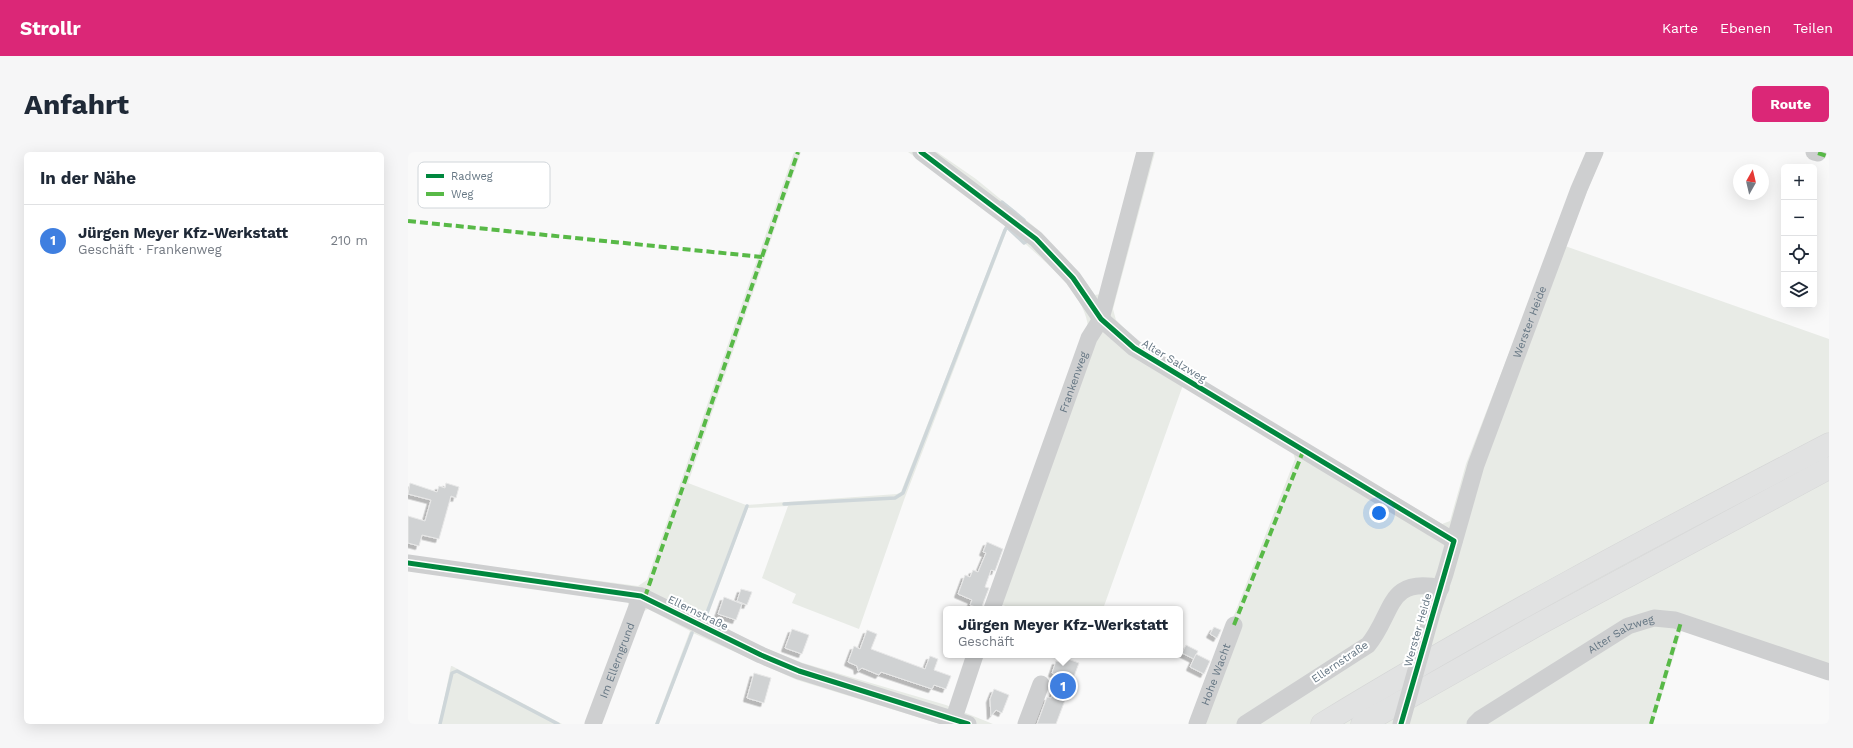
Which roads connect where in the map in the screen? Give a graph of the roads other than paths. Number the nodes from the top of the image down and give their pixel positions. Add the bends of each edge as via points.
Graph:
1 (921, 152) edge
2 (1145, 152) edge
3 (1595, 152) edge
4 (1100, 319) junction
5 (1829, 444) edge
6 (1829, 468) edge
7 (1454, 541) junction
8 (408, 563) edge
9 (1441, 588) junction
10 (641, 596) junction
11 (993, 606) edge
12 (1234, 625) dead end
13 (974, 658) edge
14 (1829, 672) edge
15 (1041, 684) dead end
16 (958, 722) edge
17 (593, 724) edge
18 (1026, 724) edge
19 (1197, 724) edge
20 (1245, 724) edge
21 (1322, 724) edge
22 (1362, 724) edge
23 (1401, 724) edge
24 (1475, 724) edge

1 - 4 street, Alter Salzweg via 1036,239 1073,278
2 - 4 street, Frankenweg
3 - 7 street, Werster Heide via 1479,457
4 - 7 street, Alter Salzweg via 1131,354
4 - 11 street, Frankenweg via 1089,338
5 - 21 highway via 1618,555
6 - 22 highway via 1539,624
7 - 9 street, Werster Heide
8 - 10 street, Ellernstraße
9 - 20 street, Ellernstraße via 1416,585 1406,589 1393,599 1378,633 1368,645
9 - 23 street, Werster Heide, bridge
10 - 16 street, Ellernstraße via 799,671
10 - 17 street, Im Ellerngrund
12 - 19 street, Hohe Wacht
13 - 16 street
14 - 24 street, Alter Salzweg via 1675,620 1654,618 1628,626
15 - 18 street

